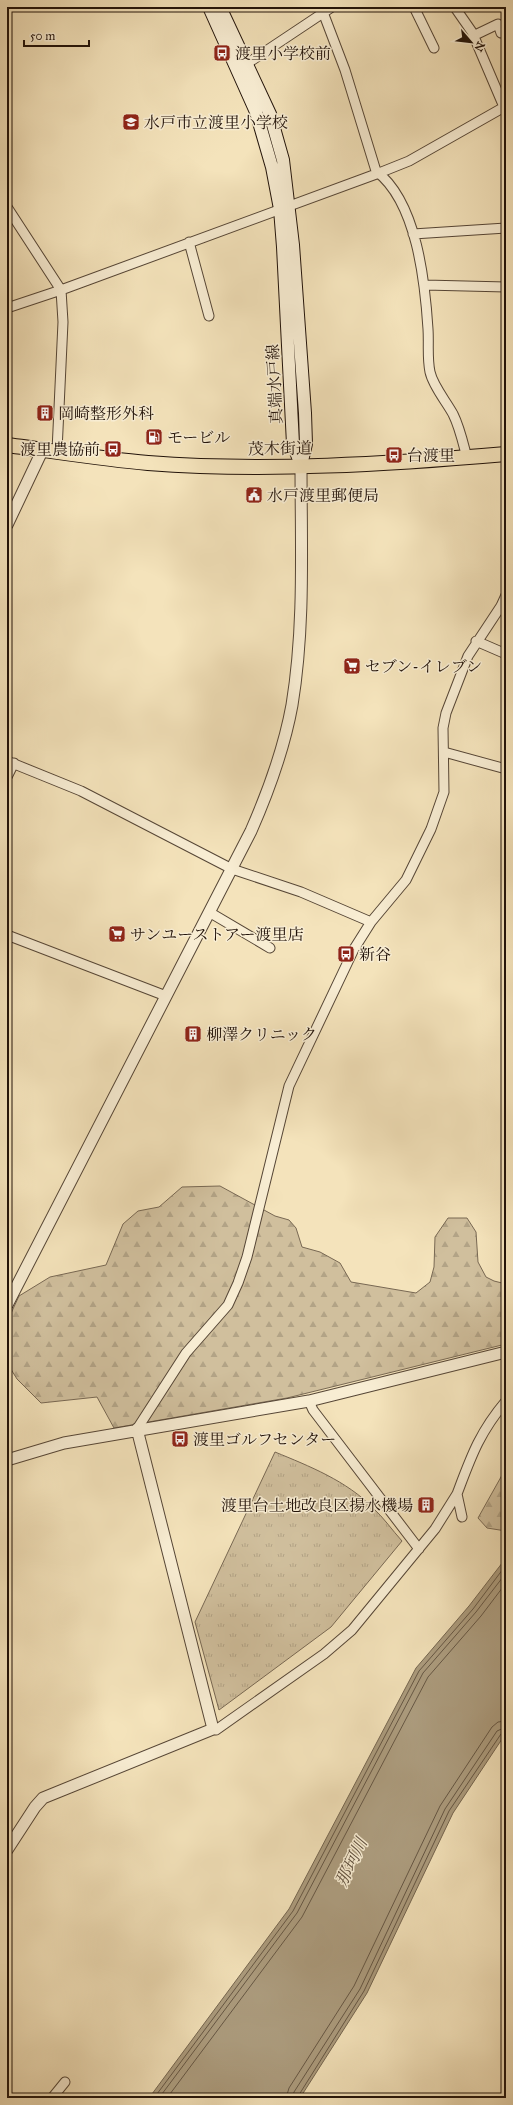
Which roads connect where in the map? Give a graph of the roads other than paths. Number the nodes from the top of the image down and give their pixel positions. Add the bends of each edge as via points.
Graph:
1 (209, 7) edge
2 (220, 7) edge
3 (332, 7) edge
4 (414, 7) edge
5 (458, 7) edge
6 (322, 9) edge
7 (506, 31) edge
8 (473, 36) junction
9 (434, 48) dead end
10 (248, 64) junction
11 (505, 107) edge
12 (379, 173) junction
13 (7, 207) edge
14 (284, 207) junction
15 (506, 228) edge
16 (413, 234) junction
17 (188, 242) junction
18 (425, 285) junction
19 (506, 287) edge
20 (61, 290) junction
21 (7, 308) edge
22 (209, 316) dead end
23 (7, 445) edge
24 (43, 450) junction
25 (57, 451) junction
26 (506, 454) edge
27 (467, 458) junction
28 (301, 466) junction
29 (7, 525) edge
30 (506, 595) edge
31 (476, 641) junction
32 (506, 654) edge
33 (444, 752) junction
34 (11, 762) edge
35 (506, 769) edge
36 (7, 777) edge
37 (232, 869) junction
38 (209, 912) junction
39 (371, 922) junction
40 (7, 935) edge
41 (270, 948) dead end
42 (166, 996) junction
43 (7, 1305) edge
44 (506, 1352) edge
45 (309, 1401) junction
46 (506, 1401) edge
47 (137, 1429) junction
48 (7, 1460) edge
49 (457, 1494) junction
50 (462, 1517) dead end
51 (419, 1549) junction
52 (213, 1729) junction
53 (7, 1850) edge
54 (64, 2082) dead end
55 (52, 2098) edge

1 - 14 main road, 真端水戸線 via 256,112
2 - 10 main road, 真端水戸線
3 - 6 street
4 - 9 street
5 - 8 street via 456,9
6 - 10 street
6 - 12 street via 346,70 376,171
7 - 8 street via 501,33 498,24
8 - 11 street
10 - 14 main road, 真端水戸線 via 270,114 283,160
11 - 12 street via 409,160
12 - 14 street
12 - 16 street via 400,200
13 - 20 street
14 - 17 street
14 - 28 main road, 真端水戸線 via 293,444
15 - 16 street
16 - 18 street
17 - 20 street
17 - 22 street
18 - 19 street
18 - 27 street via 430,374 454,415 462,434
20 - 21 street
20 - 25 street via 63,322
23 - 24 highway, 茂木街道
24 - 25 highway, 茂木街道
24 - 29 street
25 - 28 highway, 茂木街道 via 148,463
26 - 27 highway, 茂木街道
27 - 28 highway, 茂木街道
28 - 37 street via 300,626 292,705 264,802
30 - 31 street
31 - 32 street
31 - 33 street via 446,713 443,728
33 - 35 street
33 - 39 street via 444,792 431,829 406,880
34 - 36 street
34 - 37 street via 81,791
37 - 38 street
37 - 39 street via 301,892
38 - 41 street
38 - 42 street
39 - 47 street via 354,949 289,1086 247,1257 228,1305 186,1353
40 - 42 street
42 - 43 street
44 - 45 street
45 - 47 street
45 - 51 street via 313,1410
46 - 49 street via 477,1441
47 - 48 street via 64,1443
47 - 52 street
49 - 50 street
49 - 51 street
51 - 52 street via 352,1630 324,1654 216,1730
52 - 53 street via 44,1798 35,1807
54 - 55 street

